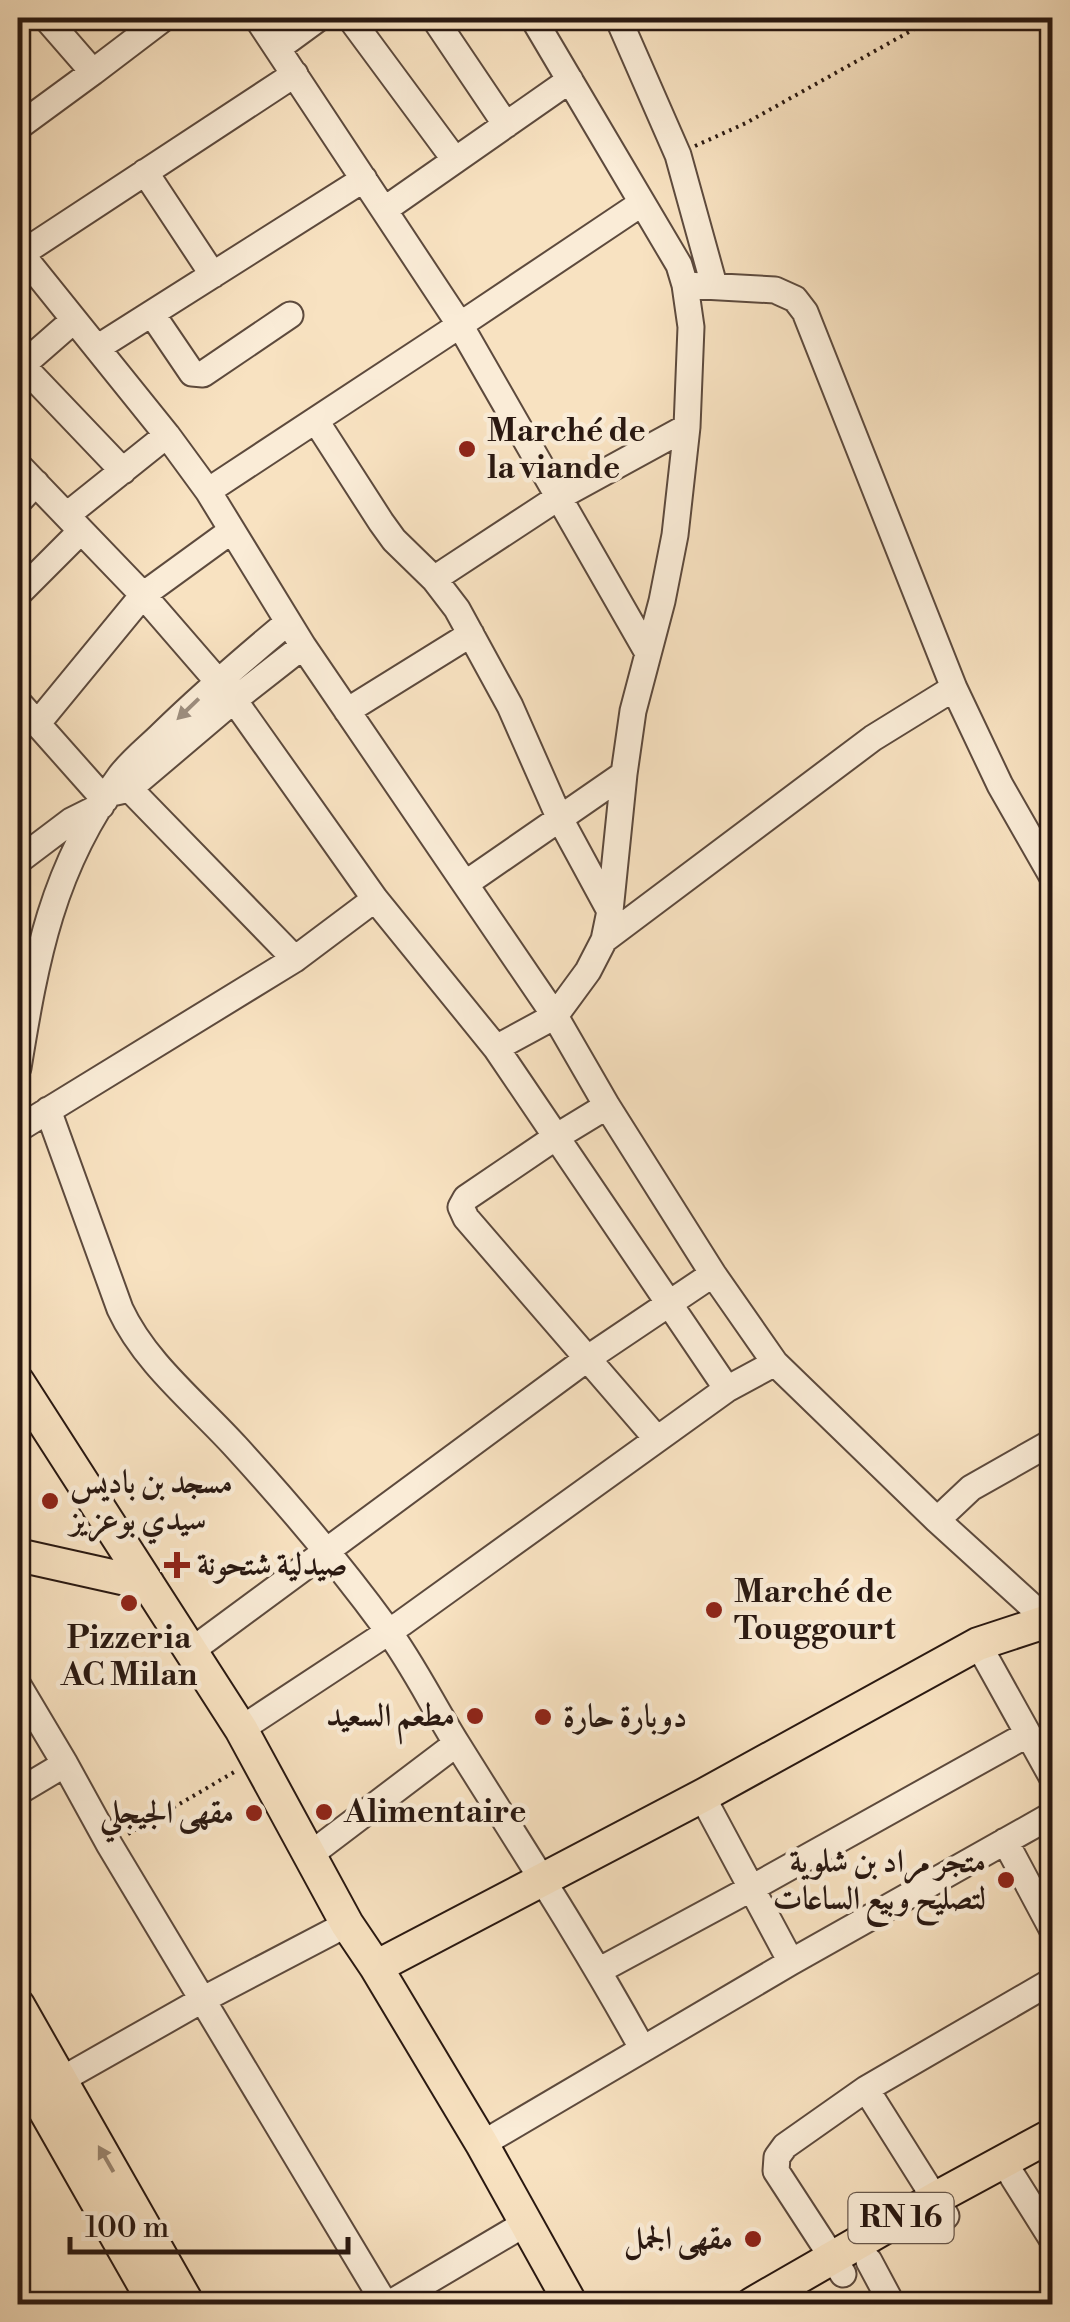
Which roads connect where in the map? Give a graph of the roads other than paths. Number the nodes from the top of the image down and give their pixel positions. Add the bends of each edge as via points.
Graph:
1 (46, 18) edge
2 (164, 18) edge
3 (257, 18) edge
4 (319, 18) edge
5 (350, 18) edge
6 (434, 18) edge
7 (534, 18) edge
8 (618, 18) edge
9 (278, 48) junction
10 (93, 72) junction
11 (294, 74) junction
12 (570, 80) junction
13 (506, 125) junction
14 (18, 126) edge
15 (455, 160) junction
16 (145, 172) junction
17 (364, 179) junction
18 (642, 203) junction
19 (384, 210) junction
20 (19, 252) edge
21 (212, 275) junction
22 (686, 285) junction
23 (714, 286) junction
24 (152, 314) junction
25 (290, 315) dead end
26 (74, 320) junction
27 (460, 326) junction
28 (97, 348) junction
29 (19, 365) edge
30 (316, 421) junction
31 (687, 428) junction
32 (167, 435) junction
33 (123, 471) junction
34 (24, 484) edge
35 (208, 491) junction
36 (558, 497) junction
37 (74, 523) junction
38 (231, 531) junction
39 (434, 579) junction
40 (18, 594) edge
41 (143, 595) junction
42 (288, 622) junction
43 (471, 634) junction
44 (303, 646) junction
45 (648, 654) junction
46 (954, 688) junction
47 (226, 690) junction
48 (18, 702) edge
49 (347, 710) junction
50 (37, 724) junction
51 (624, 774) junction
52 (113, 793) junction
53 (559, 817) junction
54 (18, 860) edge
55 (1052, 876) edge
56 (465, 884) junction
57 (376, 899) junction
58 (610, 911) junction
59 (604, 940) junction
60 (295, 958) junction
61 (555, 1016) junction
62 (21, 1021) edge
63 (496, 1048) junction
64 (18, 1068) edge
65 (607, 1106) junction
66 (48, 1110) junction
67 (18, 1129) edge
68 (556, 1137) junction
69 (713, 1274) junction
70 (670, 1303) junction
71 (588, 1358) junction
72 (774, 1364) junction
73 (18, 1382) edge
74 (727, 1389) junction
75 (657, 1439) junction
76 (1052, 1442) edge
77 (937, 1520) junction
78 (326, 1552) junction
79 (18, 1555) edge
80 (148, 1584) junction
81 (1050, 1623) edge
82 (389, 1631) junction
83 (978, 1644) junction
84 (192, 1651) junction
85 (18, 1685) edge
86 (241, 1730) junction
87 (1028, 1734) junction
88 (456, 1744) junction
89 (65, 1764) junction
90 (1052, 1777) edge
91 (18, 1792) edge
92 (702, 1796) junction
93 (1052, 1815) edge
94 (1005, 1841) junction
95 (311, 1854) junction
96 (544, 1880) junction
97 (752, 1888) junction
98 (347, 1924) junction
99 (1052, 1929) edge
100 (791, 1962) junction
101 (376, 1967) junction
102 (600, 1970) junction
103 (1052, 1981) edge
104 (202, 2000) junction
105 (18, 2004) edge
106 (642, 2048) junction
107 (32, 2083) edge
108 (866, 2089) junction
109 (1052, 2135) edge
110 (482, 2144) junction
111 (1052, 2154) edge
112 (1013, 2177) junction
113 (941, 2207) junction
114 (526, 2224) junction
115 (1052, 2240) edge
116 (848, 2264) junction
117 (155, 2304) edge
118 (188, 2304) edge
119 (387, 2304) edge
120 (571, 2304) edge
121 (752, 2304) edge
122 (792, 2304) edge
123 (892, 2304) edge

1 - 10 street
2 - 10 street
3 - 9 street
4 - 9 street
5 - 15 street
6 - 13 street
7 - 12 street
8 - 23 street via 678,155
9 - 11 street
10 - 14 street
11 - 16 street
11 - 17 street
12 - 13 street
12 - 18 street
13 - 15 street
15 - 19 street
16 - 20 street
16 - 21 street
17 - 19 street
17 - 21 street
18 - 22 street
18 - 27 street
19 - 27 street
20 - 26 street
21 - 24 street
22 - 23 street
22 - 31 street
23 - 46 street via 775,290 795,298 805,312
24 - 25 street via 185,365 203,374
24 - 28 street
26 - 28 street
26 - 29 street
27 - 30 street
27 - 36 street
28 - 32 street
29 - 33 street
30 - 35 street
30 - 39 street via 380,522
31 - 36 street
31 - 45 street via 675,535
32 - 33 street
32 - 35 street
33 - 37 street
34 - 37 street
35 - 38 street
36 - 39 street
36 - 45 street
37 - 40 street
37 - 41 street
38 - 41 street
38 - 42 street
39 - 43 street
41 - 47 street
41 - 50 street
42 - 44 street
42 - 47 street
43 - 49 street
43 - 53 street
44 - 47 street
44 - 49 street
45 - 51 street
46 - 55 street
46 - 59 street via 873,738
47 - 52 street
47 - 57 street
48 - 50 street
49 - 56 street
50 - 52 street
51 - 53 street
51 - 58 street
52 - 54 street
52 - 60 street
52 - 62 street via 78,844 54,898
53 - 56 street
53 - 58 street
56 - 61 street
57 - 60 street
57 - 63 street
58 - 59 street
59 - 61 street
60 - 66 street
61 - 63 street
61 - 65 street
62 - 64 street
63 - 68 street
65 - 68 street
65 - 69 street
66 - 67 street
66 - 78 street via 131,1332
68 - 70 street
68 - 71 street via 461,1207
69 - 70 street
69 - 72 street
70 - 71 street
70 - 74 street
71 - 75 street
71 - 78 street
72 - 74 street
72 - 77 street
73 - 80 main road
74 - 75 street
75 - 82 street
76 - 77 street via 971,1488
77 - 81 street
78 - 82 street
78 - 84 street
79 - 80 main road
80 - 84 main road
81 - 83 main road
82 - 86 street
82 - 88 street
83 - 87 street
83 - 92 main road
84 - 86 main road
85 - 89 street
86 - 95 main road
87 - 90 street
87 - 97 street
88 - 95 street
88 - 96 street
89 - 91 street
89 - 104 street
92 - 96 main road
92 - 97 street
93 - 94 street
94 - 99 street
94 - 100 street
95 - 98 main road
96 - 101 main road
96 - 102 street
97 - 100 street
97 - 102 street
98 - 101 main road
98 - 104 street
100 - 106 street
101 - 110 main road
102 - 106 street
103 - 108 street
104 - 107 street
104 - 119 street
105 - 107 main road
106 - 110 street
107 - 117 main road
118 -> 107 main road
108 - 113 street
108 - 116 street via 776,2158 776,2171
109 - 113 main road, RN 16
110 - 114 main road
111 - 112 main road, RN 16
112 - 113 main road, RN 16
112 - 115 street
113 - 116 main road, RN 16
114 - 119 street
114 - 120 main road
116 - 121 main road, RN 16
116 - 122 main road, RN 16
116 - 123 street

